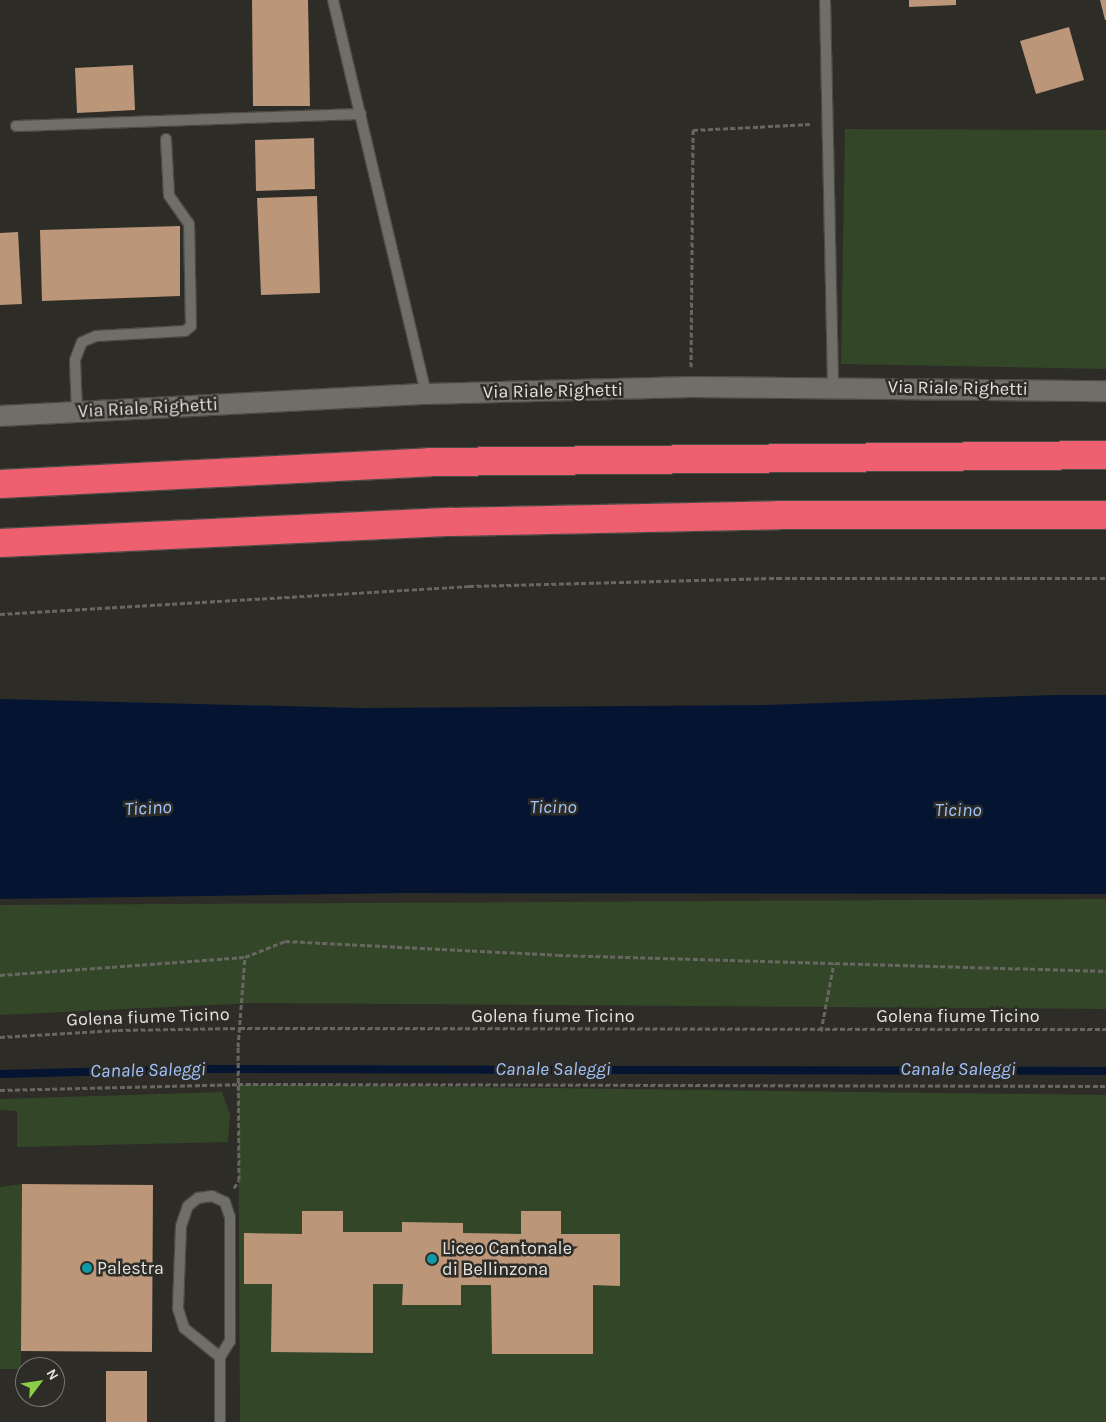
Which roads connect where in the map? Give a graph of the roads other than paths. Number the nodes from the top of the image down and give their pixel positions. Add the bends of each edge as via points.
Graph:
1 (333, 0) edge
2 (825, 0) edge
3 (361, 114) junction
4 (16, 126) dead end
5 (166, 139) dead end
6 (833, 386) junction
7 (1106, 391) edge
8 (426, 394) junction
9 (77, 412) junction
10 (0, 416) edge
11 (1106, 454) edge
12 (0, 484) edge
13 (1106, 515) edge
14 (0, 543) edge
15 (220, 1357) junction
16 (220, 1422) edge

1 - 3 lane
2 - 6 lane
3 - 4 lane
3 - 8 lane
5 - 9 lane via 170,195 189,224 191,326 185,331 96,336 82,342 75,360
6 - 7 street, Via Riale Righetti
6 - 8 street, Via Riale Righetti
8 - 9 street, Via Riale Righetti
9 - 10 street, Via Riale Righetti
11 - 12 highway via 430,462
13 - 14 highway via 780,515 452,522
15 - 15 lane via 230,1341 230,1217 225,1202 212,1196 198,1198 188,1206 181,1226 178,1308 184,1328
15 - 16 lane

